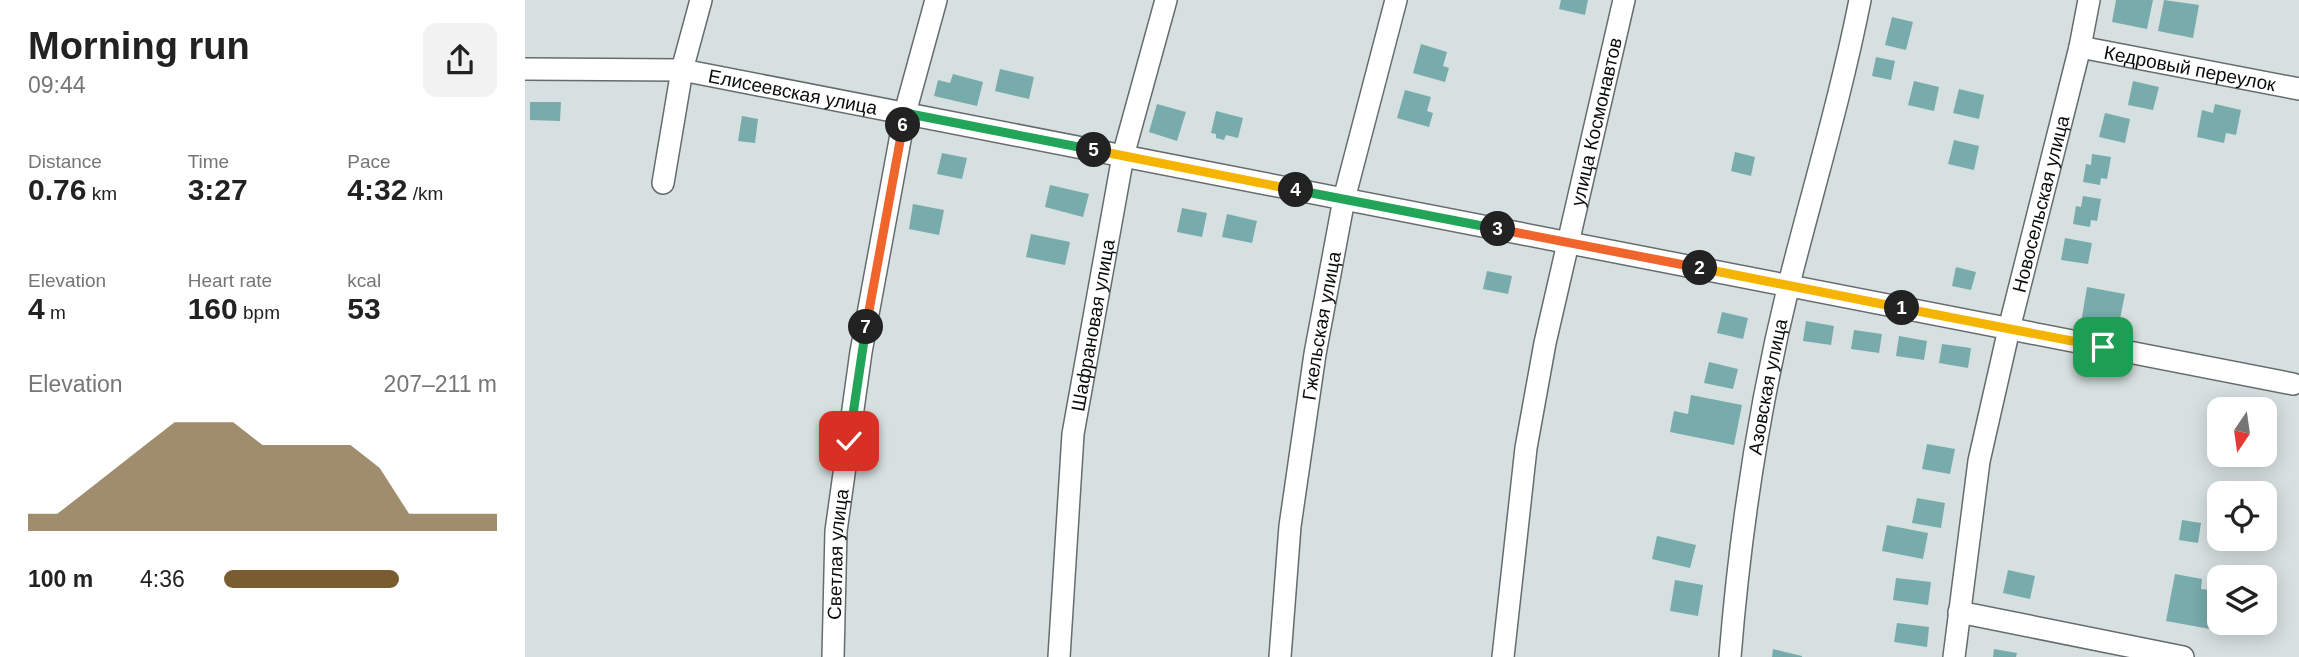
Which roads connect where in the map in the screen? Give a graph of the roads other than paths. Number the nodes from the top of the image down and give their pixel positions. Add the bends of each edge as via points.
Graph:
1 (701, 0) edge
2 (936, 0) edge
3 (1166, 0) edge
4 (1395, 0) edge
5 (1624, 0) edge
6 (1860, 0) edge
7 (2089, 0) edge
8 (2080, 47) junction
9 (525, 69) edge
10 (682, 69) junction
11 (2299, 89) edge
12 (905, 113) junction
13 (1123, 156) junction
14 (663, 183) dead end
15 (1344, 199) junction
16 (1567, 242) junction
17 (1789, 286) junction
18 (2009, 329) junction
19 (2293, 384) dead end
20 (1959, 612) junction
21 (833, 657) edge
22 (1059, 657) edge
23 (1280, 657) edge
24 (1503, 657) edge
25 (1730, 657) edge
26 (1954, 657) edge
27 (2183, 657) edge

1 - 10 street
2 - 12 street, Светлая улица
3 - 13 street, Шафрановая улица
4 - 15 street, Гжельская улица
5 - 16 street, улица Космонавтов
6 - 17 street, Азовская улица
7 - 8 street, Новосельская улица
8 - 11 street, Кедровый переулок
8 - 18 street, Новосельская улица
9 - 10 street, Елисеевская улица
10 - 12 street, Елисеевская улица
10 - 14 street
12 - 13 street, Елисеевская улица
12 - 21 street, Светлая улица via 861,352 836,531
13 - 15 street, Елисеевская улица
13 - 22 street, Шафрановая улица via 1073,434
15 - 16 street, Елисеевская улица
15 - 23 street, Гжельская улица via 1290,526
16 - 17 street, Елисеевская улица
16 - 24 street, улица Космонавтов via 1526,448
17 - 18 street, Елисеевская улица
17 - 25 street, Азовская улица via 1761,412
18 - 19 street, Елисеевская улица
18 - 20 street, Новосельская улица via 1979,461
20 - 26 street, Новосельская улица
20 - 27 street

